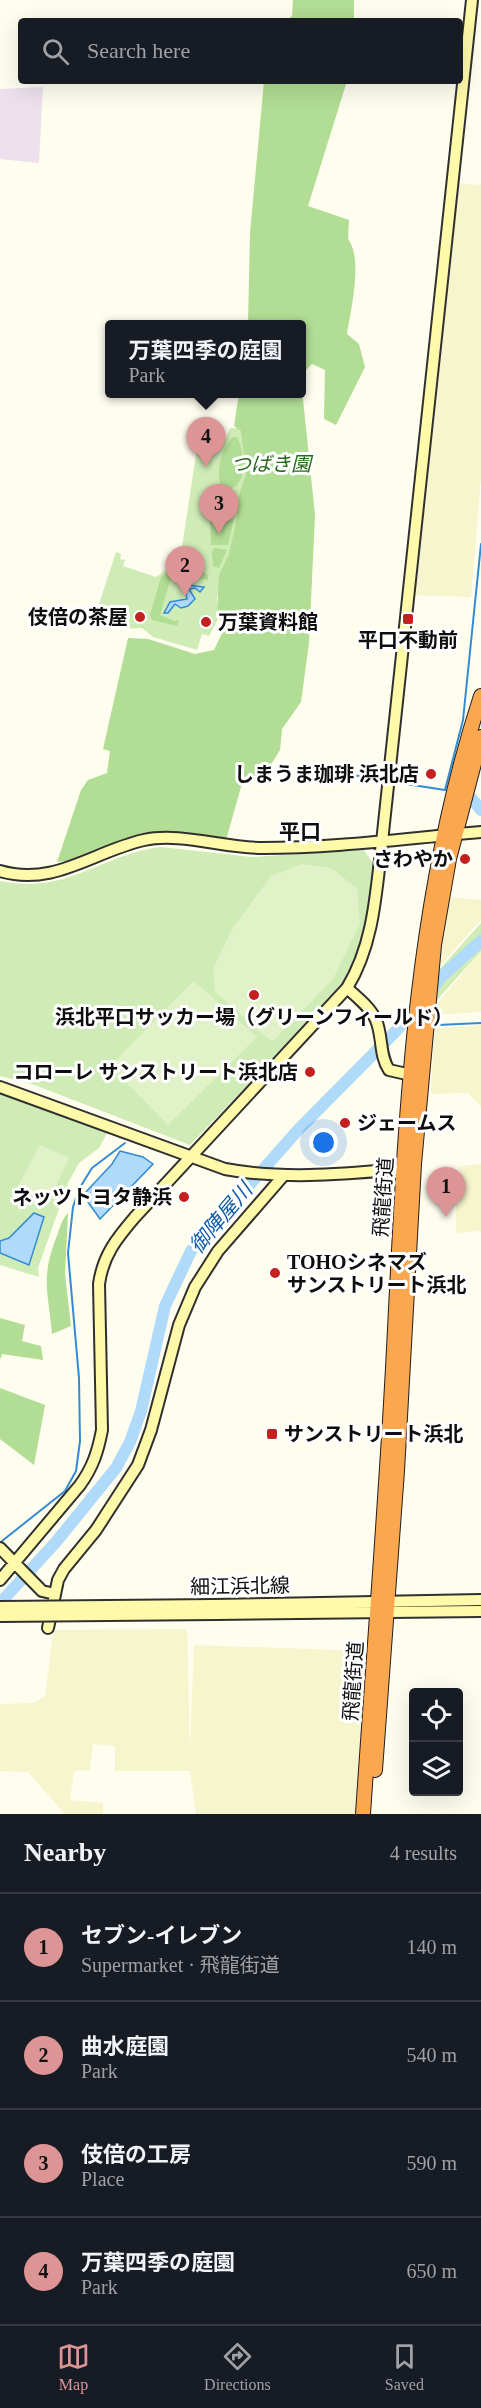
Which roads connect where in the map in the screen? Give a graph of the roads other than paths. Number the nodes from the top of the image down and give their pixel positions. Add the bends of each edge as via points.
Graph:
1 (471, 0) edge
2 (463, 76) edge
3 (462, 84) edge
4 (481, 696) edge
5 (481, 737) edge
6 (481, 832) edge
7 (448, 836) junction
8 (382, 842) junction
9 (0, 871) edge
10 (347, 988) junction
11 (411, 1076) junction
12 (0, 1087) edge
13 (191, 1156) junction
14 (409, 1167) junction
15 (280, 1175) junction
16 (0, 1548) edge
17 (18, 1566) junction
18 (0, 1580) edge
19 (55, 1594) junction
20 (481, 1600) edge
21 (0, 1607) edge
22 (382, 1607) junction
23 (215, 1609) junction
24 (481, 1611) edge
25 (0, 1616) edge
26 (48, 1628) dead end
27 (363, 1814) edge
28 (373, 1814) edge

1 - 2 street
3 - 8 street
4 - 7 highway, 飛龍街道 via 464,750
5 - 7 highway, 飛龍街道
6 - 7 street
7 - 8 street
7 - 11 highway, 飛龍街道 via 418,994
7 - 14 highway, 飛龍街道
8 - 9 street via 263,848 158,838 123,846 56,873 26,875
8 - 10 street via 365,953
10 - 11 street via 376,1020 383,1061 389,1070
10 - 13 street
11 - 14 highway, 飛龍街道
12 - 13 street
13 - 15 street via 225,1169
13 - 17 street via 108,1250 99,1284 99,1450 92,1468
14 - 15 street
14 - 22 highway, 飛龍街道
15 - 19 street via 225,1242 195,1287 179,1325 138,1465 96,1530 64,1569
16 - 17 street
17 - 18 street
17 - 19 street via 42,1591
19 - 26 street
20 - 22 street, 細江浜北線
21 - 23 street, 細江浜北線, bridge
22 - 23 street, 細江浜北線
22 - 24 street, 細江浜北線
22 - 27 highway, 飛龍街道
22 - 28 highway, 飛龍街道
23 - 25 street, 細江浜北線, bridge

